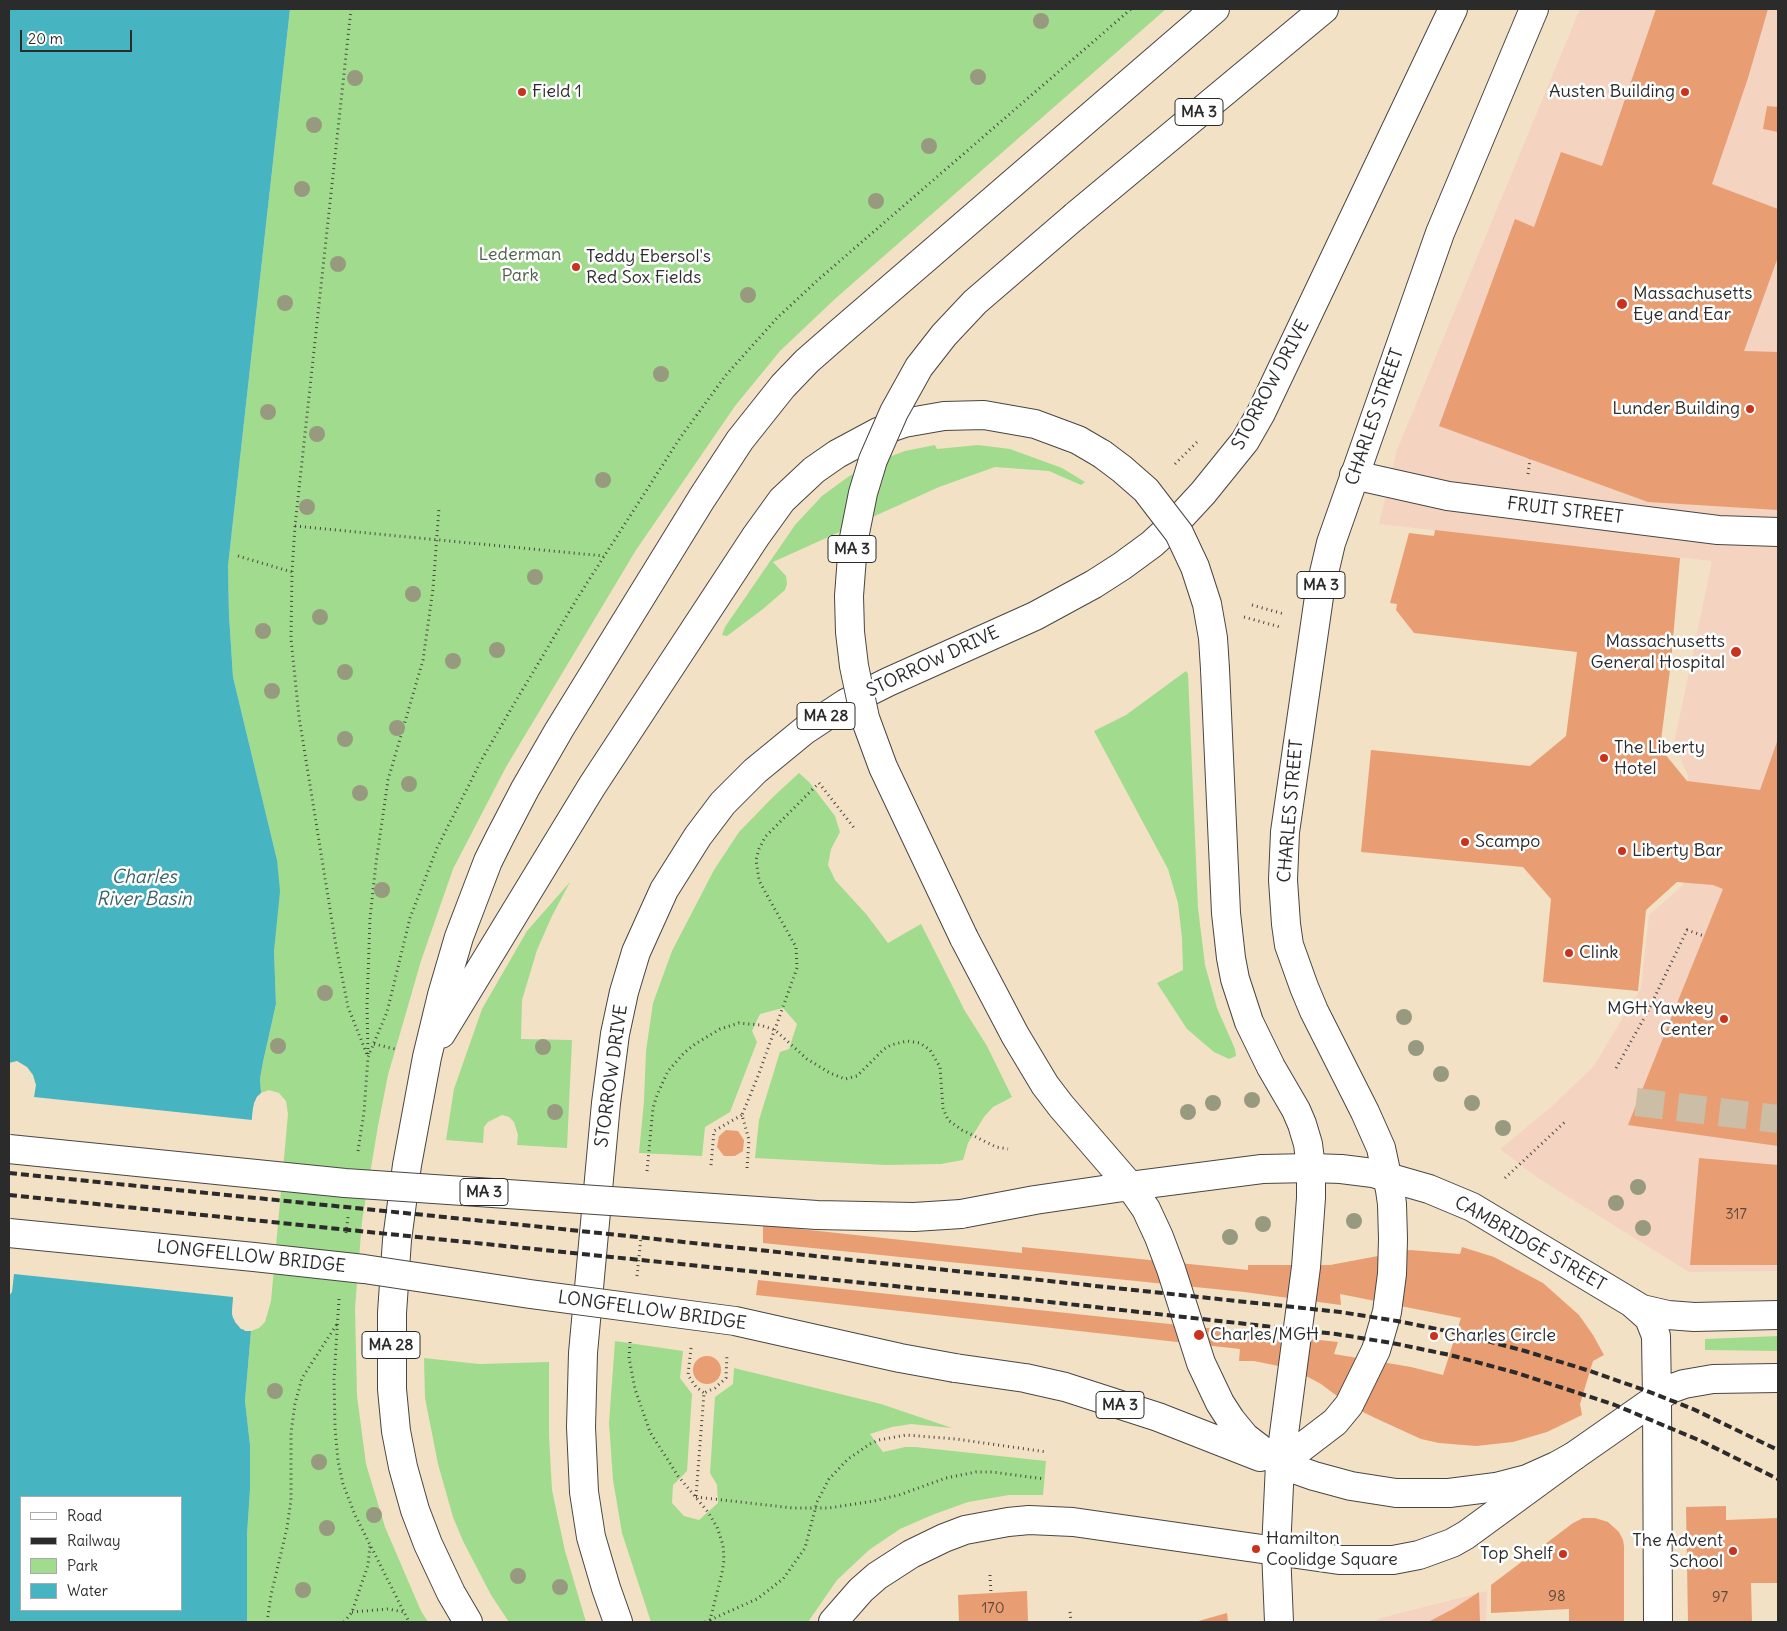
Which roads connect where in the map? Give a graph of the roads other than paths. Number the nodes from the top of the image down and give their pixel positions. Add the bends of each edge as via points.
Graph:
1 (1215, 9) edge
2 (1324, 9) edge
3 (1453, 9) edge
4 (1534, 9) edge
5 (1354, 475) junction
6 (1778, 532) edge
7 (428, 1057) junction
8 (9, 1149) edge
9 (1310, 1168) junction
10 (1388, 1177) junction
11 (1130, 1186) junction
12 (9, 1233) edge
13 (1631, 1302) junction
14 (1778, 1315) edge
15 (1778, 1378) edge
16 (1657, 1398) junction
17 (1574, 1456) junction
18 (1280, 1464) junction
19 (1276, 1550) junction
20 (468, 1622) edge
21 (618, 1622) edge
22 (833, 1622) edge
23 (1279, 1622) edge
24 (1658, 1622) edge

1 - 7 main road, MA 28 via 826,344 783,386 753,422 666,554 510,817 488,861 459,937
2 - 11 main road, MA 3, bridge via 1075,216 975,302 944,334 902,396 876,451 853,543 849,596 854,666 865,718 883,767 964,938 1015,1035 1060,1106
3 - 21 main road, STORROW DRIVE / MA 28 via 1261,413 1245,441 1203,494 1152,544 1094,584 1035,616 846,703 794,738 723,803 660,897 636,952 615,1034 583,1353 581,1427 584,1492 591,1537
4 - 5 main road, CHARLES STREET / MA 3 via 1440,233
5 - 6 main road, FRUIT STREET via 1448,496 1718,530
5 - 10 main road, CHARLES STREET / MA 3 via 1331,543 1320,590 1287,817 1283,894 1288,938 1295,964 1314,1011 1375,1133
7 - 9 main road, bridge via 598,778 782,500 825,462 863,439 904,423 944,416 984,415 1035,424 1072,438 1122,468 1146,490 1179,533 1196,567 1213,638 1225,905 1231,958 1249,1022 1302,1124
7 - 20 main road, MA 28 via 407,1164 397,1240 392,1313 392,1389 399,1445 416,1510 436,1563
8 - 11 main road, MA 3, bridge via 345,1183 818,1215 914,1218 961,1214
9 - 10 main road, CAMBRIDGE STREET
9 - 11 main road, CAMBRIDGE STREET via 1262,1170
9 - 18 main road via 1307,1258
10 - 13 main road, CAMBRIDGE STREET via 1429,1189 1472,1208
10 - 18 main road, CHARLES STREET / MA 3 via 1392,1274 1387,1312 1376,1350 1341,1416
11 - 18 main road via 1160,1237 1201,1363 1220,1402 1245,1437
12 - 18 main road, LONGFELLOW BRIDGE / MA 3, bridge via 364,1269 735,1321 926,1364 1016,1376 1065,1387
13 - 14 main road, CAMBRIDGE STREET via 1642,1309 1668,1315
13 - 16 main road via 1649,1318 1656,1336
15 - 16 main road via 1699,1381 1670,1389
16 - 17 main road
16 - 24 main road
17 - 18 main road via 1511,1483 1432,1494 1368,1490
17 - 19 main road via 1466,1535 1419,1554 1393,1560 1363,1561
18 - 19 main road
19 - 22 main road via 1073,1522 1029,1520 1001,1523 965,1530 911,1554 871,1581
19 - 23 main road

